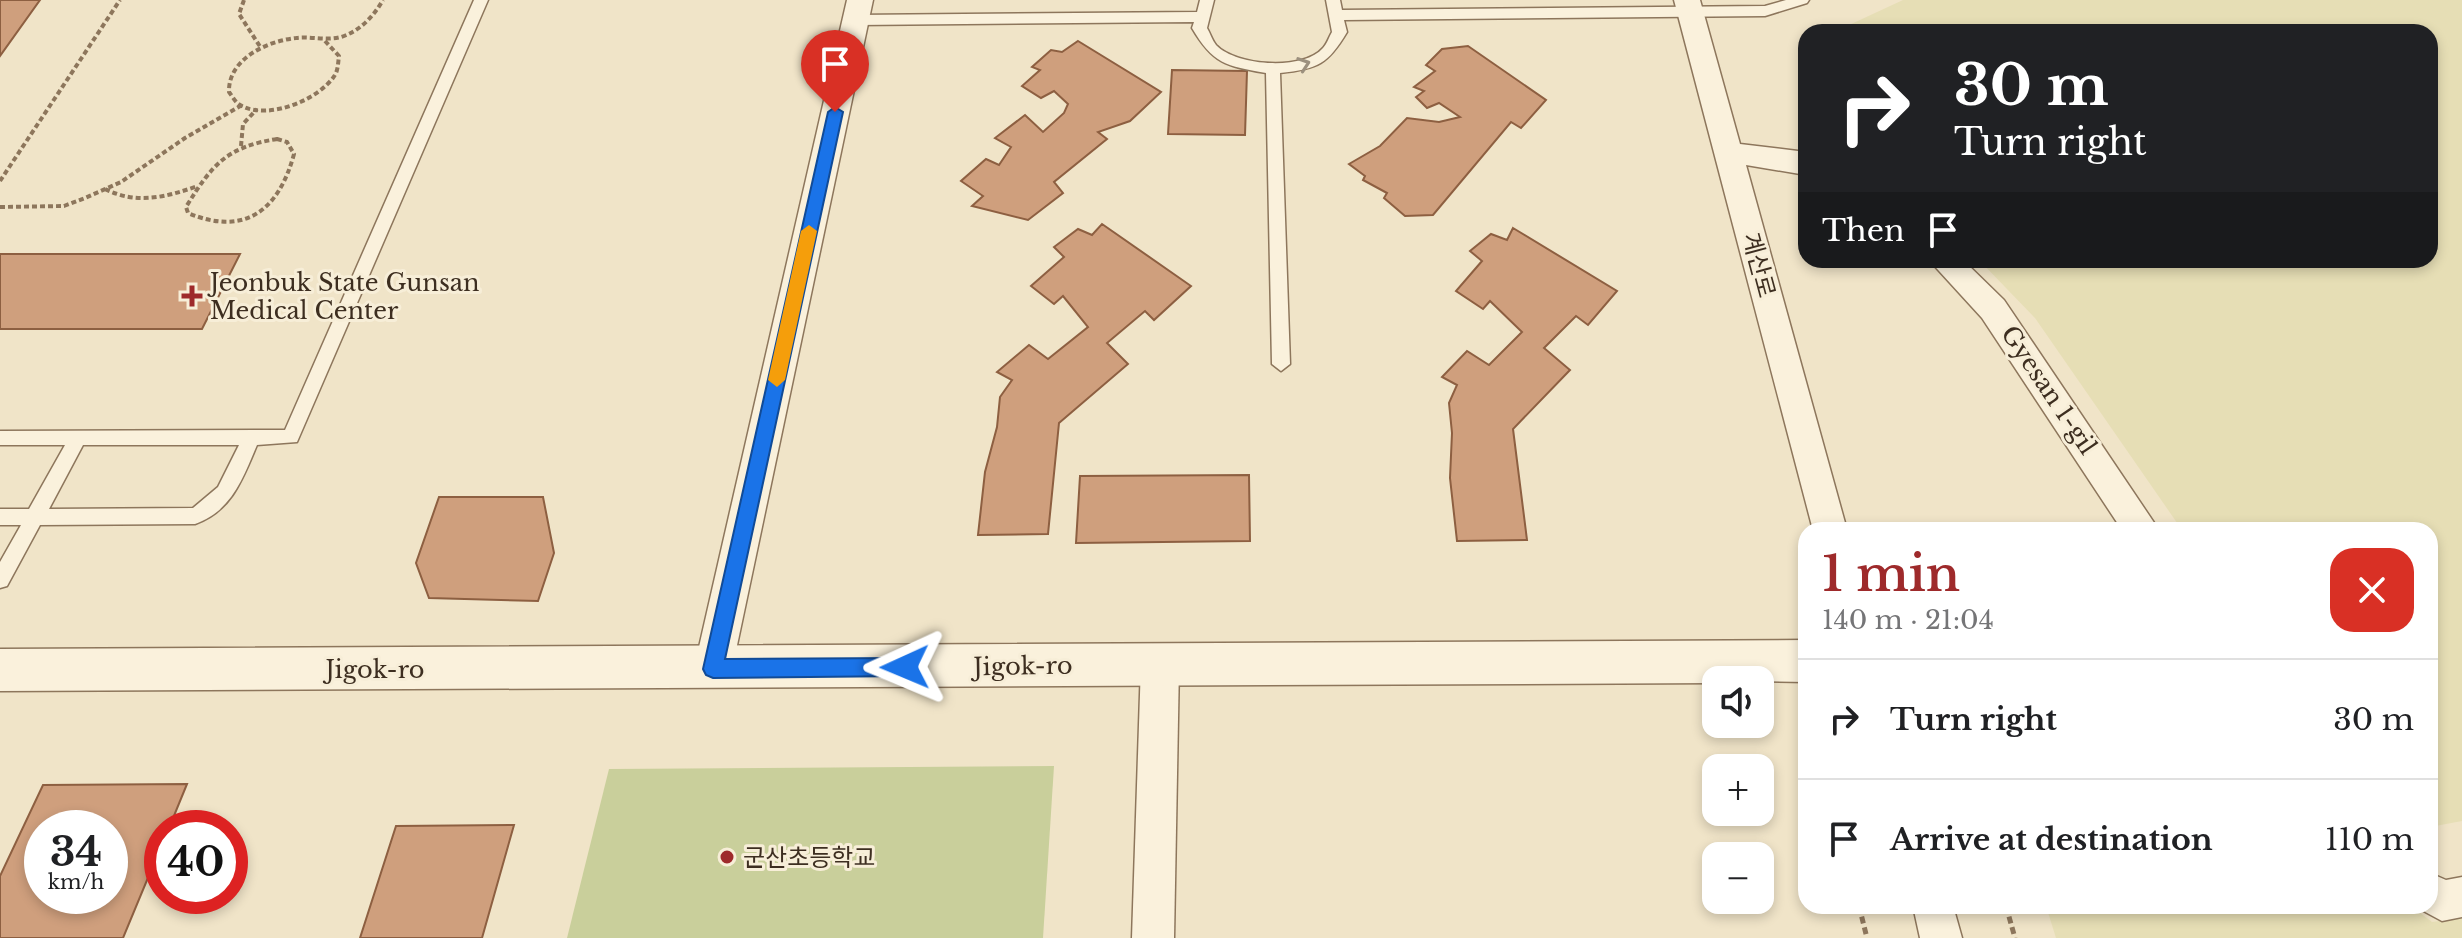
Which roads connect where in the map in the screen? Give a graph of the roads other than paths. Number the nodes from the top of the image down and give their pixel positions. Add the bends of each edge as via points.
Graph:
1 (481, 0) edge
2 (1207, 0) edge
3 (1333, 0) edge
4 (1802, 0) edge
5 (1689, 6) edge
6 (858, 10) edge
7 (1340, 15) junction
8 (1199, 17) junction
9 (1273, 70) junction
10 (1729, 153) junction
11 (1798, 160) edge
12 (1952, 268) edge
13 (1281, 364) dead end
14 (251, 437) junction
15 (0, 438) edge
16 (78, 438) junction
17 (0, 517) edge
18 (34, 517) junction
19 (1828, 522) edge
20 (2137, 522) edge
21 (0, 580) edge
22 (1798, 661) edge
23 (1160, 664) junction
24 (713, 669) junction
25 (0, 670) edge
26 (2462, 897) edge
27 (2438, 898) edge
28 (1935, 914) edge
29 (1153, 938) edge
30 (1941, 938) edge

1 - 14 lane via 291,437
2 - 8 lane
3 - 7 lane
4 - 5 lane via 1765,11
5 - 7 lane
5 - 10 street, 계산로
6 - 8 lane
6 - 24 street
9 -> 7 lane via 1307,63 1333,46 1341,31
8 - 9 lane via 1201,33 1219,54 1249,68
9 - 13 lane
10 - 11 street
10 - 19 street, 계산로
12 - 20 street, Gyesan 1-gil via 1993,309
14 - 16 lane
14 - 18 lane via 226,492 214,507 195,516
15 - 16 lane
16 - 18 lane
17 - 18 lane
18 - 21 lane
22 - 23 street, Jigok-ro
23 - 24 street, Jigok-ro
23 - 29 street
24 - 25 street, Jigok-ro
26 - 27 street
28 - 30 street

